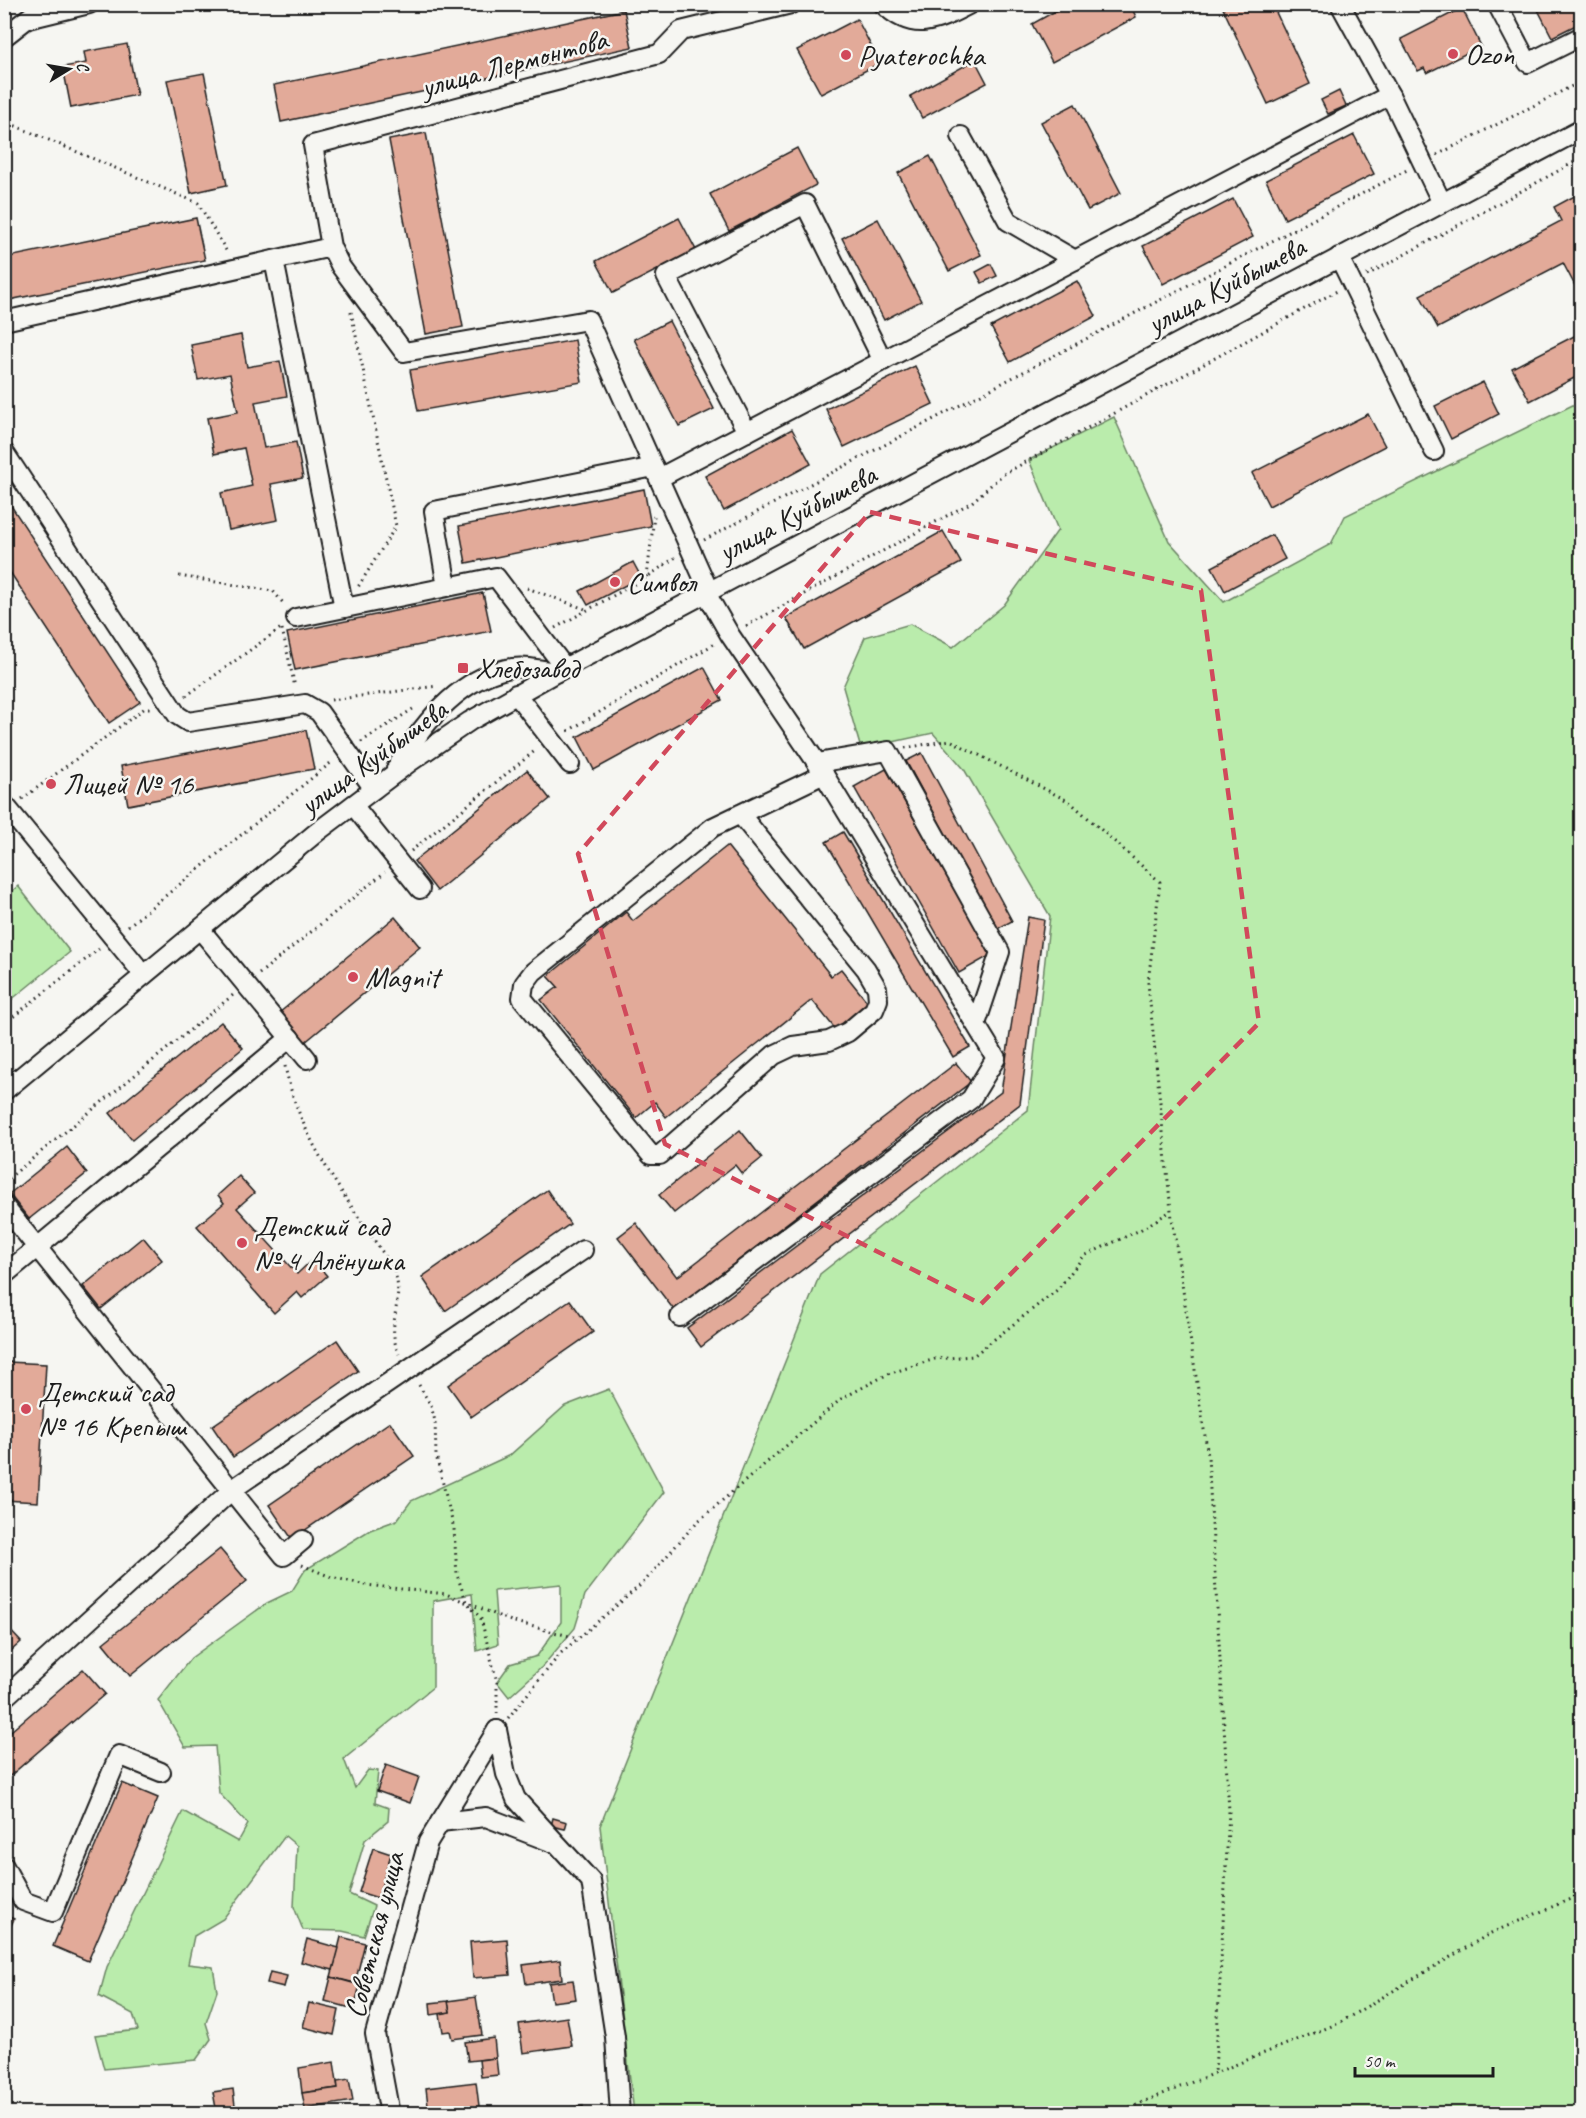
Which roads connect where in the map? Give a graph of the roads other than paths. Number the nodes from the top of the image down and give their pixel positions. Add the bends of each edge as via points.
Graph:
1 (89, 4) edge
2 (791, 4) edge
3 (883, 4) edge
4 (970, 4) edge
5 (1340, 4) edge
6 (1497, 4) edge
7 (763, 8) edge
8 (4, 36) edge
9 (1581, 36) edge
10 (1390, 95) junction
11 (1581, 129) edge
12 (961, 136) dead end
13 (1442, 203) junction
14 (331, 247) junction
15 (1339, 257) junction
16 (274, 260) junction
17 (1075, 260) junction
18 (4, 321) edge
19 (883, 361) junction
20 (747, 432) junction
21 (1434, 451) dead end
22 (4, 452) edge
23 (656, 472) junction
24 (447, 587) junction
25 (708, 592) junction
26 (345, 608) junction
27 (289, 623) road end
28 (561, 670) junction
29 (516, 694) junction
30 (570, 764) dead end
31 (821, 769) junction
32 (392, 776) junction
33 (374, 789) junction
34 (353, 805) junction
35 (6, 807) edge
36 (740, 814) junction
37 (420, 889) dead end
38 (200, 929) junction
39 (144, 975) junction
40 (976, 1024) junction
41 (290, 1038) junction
42 (307, 1059) dead end
43 (4, 1091) edge
44 (4, 1206) edge
45 (37, 1247) junction
46 (583, 1250) dead end
47 (4, 1275) edge
48 (680, 1317) dead end
49 (233, 1489) junction
50 (303, 1540) dead end
51 (4, 1698) edge
52 (161, 1772) dead end
53 (440, 1822) junction
54 (553, 1842) junction
55 (4, 1866) edge
56 (390, 2114) edge
57 (620, 2114) edge

1 - 8 street via 33,15
2 - 7 street, улица Лермонтова
3 - 4 street via 913,23 937,21
5 - 10 street
6 - 9 street via 1528,63
7 - 14 street, улица Лермонтова via 681,31 659,54 313,145
10 - 13 street
10 - 17 street
11 - 13 street, улица Куйбышева
12 - 17 street via 1008,221
13 - 15 street, улица Куйбышева
14 - 16 street
14 - 23 street via 341,267 404,352 588,320
15 - 21 street
15 - 25 street, улица Куйбышева
16 - 18 street
16 - 26 street
17 - 19 street
19 - 20 street
19 - 20 street via 805,204 666,276
20 - 23 street
22 - 33 street via 177,715 188,722 302,704 319,712
23 - 24 street via 434,511
23 - 25 street
24 - 26 street
24 - 28 street via 496,577 541,636
25 - 28 street, улица Куйбышева
25 - 31 street via 730,635
26 - 27 street
28 - 29 street, улица Куйбышева
28 - 32 street via 507,669 469,683 410,743
29 - 30 street
29 - 32 street, улица Куйбышева
31 - 36 street
31 - 40 street
31 - 40 street via 888,751 1000,952
32 - 33 street, улица Куйбышева
33 - 34 street, улица Куйбышева
34 - 37 street
34 - 38 street, улица Куйбышева
35 - 39 street
36 - 36 street via 704,834 533,972 524,984 522,998 651,1155 660,1155 774,1055 848,1032 874,1010 878,1000 877,988 866,969
38 - 39 street, улица Куйбышева
38 - 41 street
39 - 43 street, улица Куйбышева
40 - 48 street via 996,1058 971,1099
41 - 42 street
41 - 45 street
44 - 45 street
45 - 47 street
45 - 49 street
46 - 49 street
49 - 50 street via 284,1556
49 - 51 street
52 - 55 street via 119,1755 53,1912 23,1901
53 - 54 street via 486,1817
53 - 54 street, Советская улица via 497,1731 516,1799
53 - 56 street, Советская улица via 428,1842 375,2034
54 - 57 street via 591,1881 615,2037

